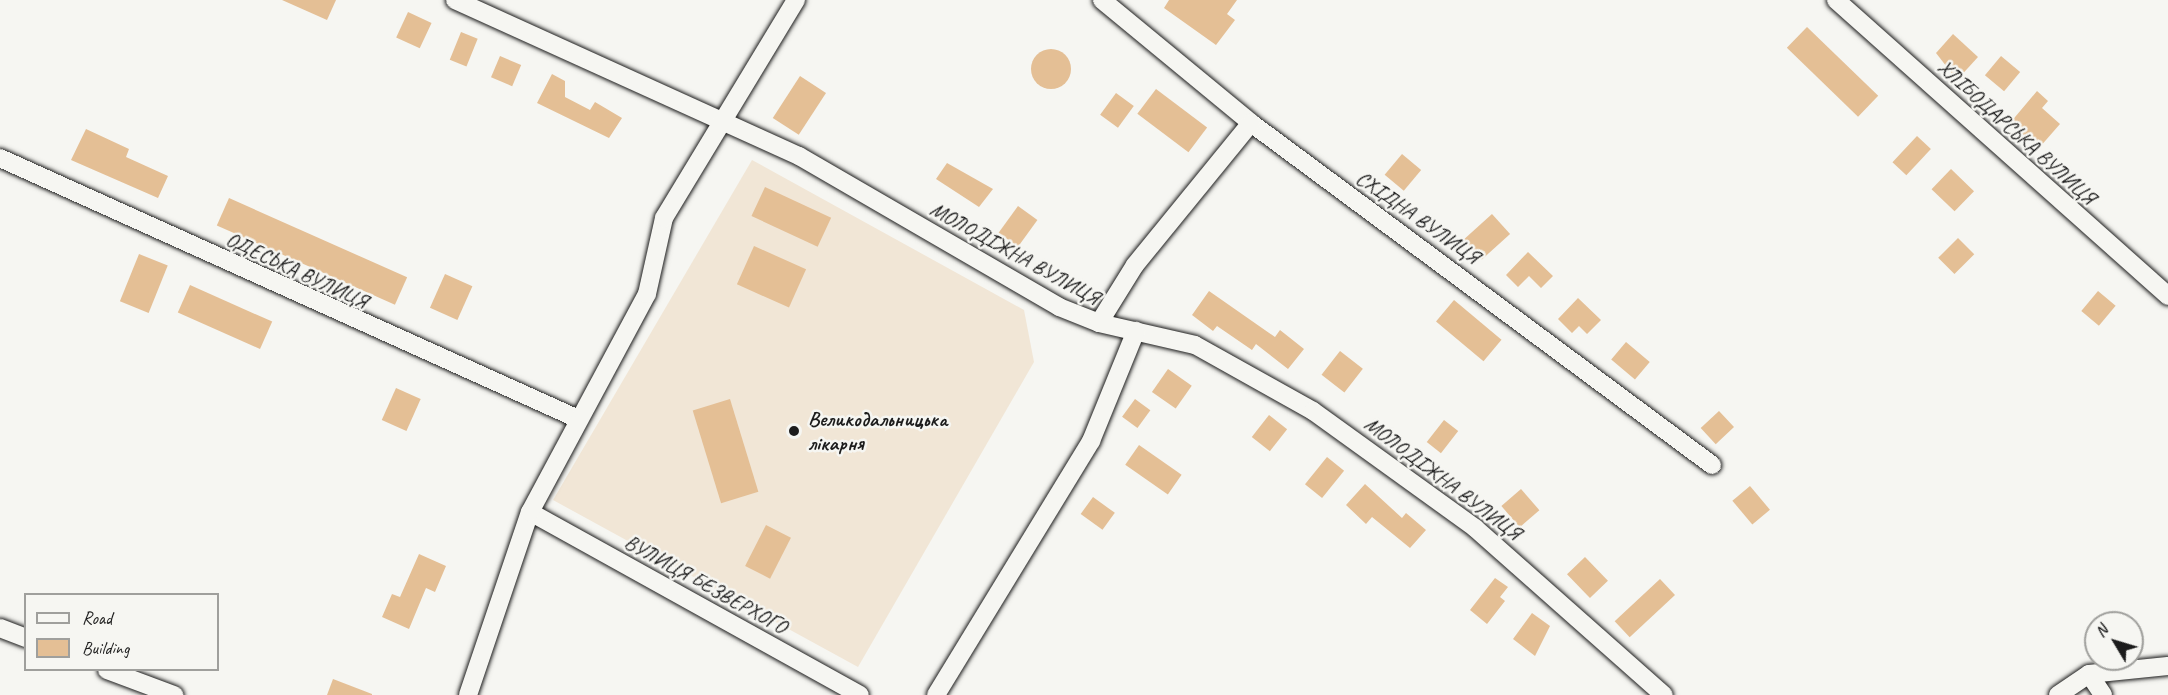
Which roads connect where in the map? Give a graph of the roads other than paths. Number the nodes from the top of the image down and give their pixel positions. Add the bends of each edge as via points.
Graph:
1 (455, 0) edge
2 (796, 0) edge
3 (1102, 0) edge
4 (1836, 0) edge
5 (719, 121) junction
6 (1251, 123) junction
7 (0, 158) edge
8 (2168, 297) edge
9 (1099, 323) junction
10 (1136, 331) junction
11 (576, 418) junction
12 (1712, 465) dead end
13 (530, 512) junction
14 (0, 628) edge
15 (24, 637) edge
16 (2168, 666) edge
17 (112, 671) edge
18 (2089, 674) junction
19 (174, 695) edge
20 (468, 695) edge
21 (860, 695) edge
22 (936, 695) edge
23 (1665, 695) edge
24 (2058, 695) edge
25 (2103, 695) edge

1 - 5 street, МОЛОДІЖНА ВУЛИЦЯ
2 - 5 street
3 - 6 street, СХІДНА ВУЛИЦЯ
4 - 8 street, ХЛІБОДАРСЬКА ВУЛИЦЯ
5 - 9 street, МОЛОДІЖНА ВУЛИЦЯ via 799,156 1059,307
5 - 11 street via 664,218 647,294
6 - 9 street via 1135,265
6 - 12 street, СХІДНА ВУЛИЦЯ via 1468,279
7 - 11 street, ОДЕСЬКА ВУЛИЦЯ
9 - 10 street, МОЛОДІЖНА ВУЛИЦЯ
10 - 22 street via 1091,441
10 - 23 street, МОЛОДІЖНА ВУЛИЦЯ via 1195,345 1328,420 1475,528
11 - 13 street
13 - 20 street
13 - 21 street, ВУЛИЦЯ БЕЗВЕРХОГО
14 - 15 street
16 - 18 street
17 - 19 street
18 - 24 street
18 - 25 street

